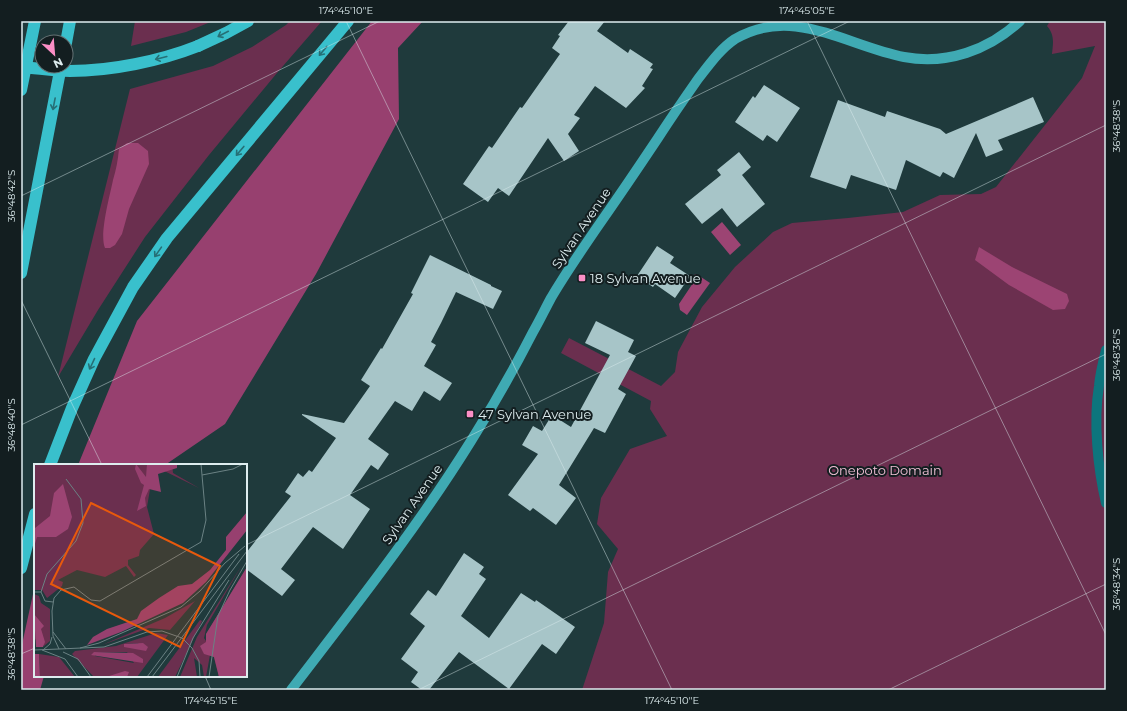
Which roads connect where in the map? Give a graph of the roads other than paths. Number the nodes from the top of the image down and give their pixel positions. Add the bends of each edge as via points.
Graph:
1 (35, 21) edge
2 (70, 21) edge
3 (248, 21) edge
4 (348, 21) edge
5 (1020, 21) edge
6 (68, 34) edge
7 (21, 67) edge
8 (60, 74) edge
9 (21, 90) edge
10 (21, 274) edge
11 (1106, 350) edge
12 (50, 464) edge
13 (1106, 503) edge
14 (34, 518) edge
15 (21, 568) edge
16 (291, 690) edge

1 - 9 highway
2 - 6 highway
3 -> 7 highway, bridge via 182,53 124,66 69,71
4 -> 12 highway via 167,238 133,287 94,359
5 - 16 main road, Sylvan Avenue via 982,47 957,56 932,60 903,57 824,32 793,26 765,28 748,33 721,50 686,96 570,267 498,397 423,514
8 -> 10 highway
11 - 13 lane via 1098,387 1096,426
14 - 15 highway

